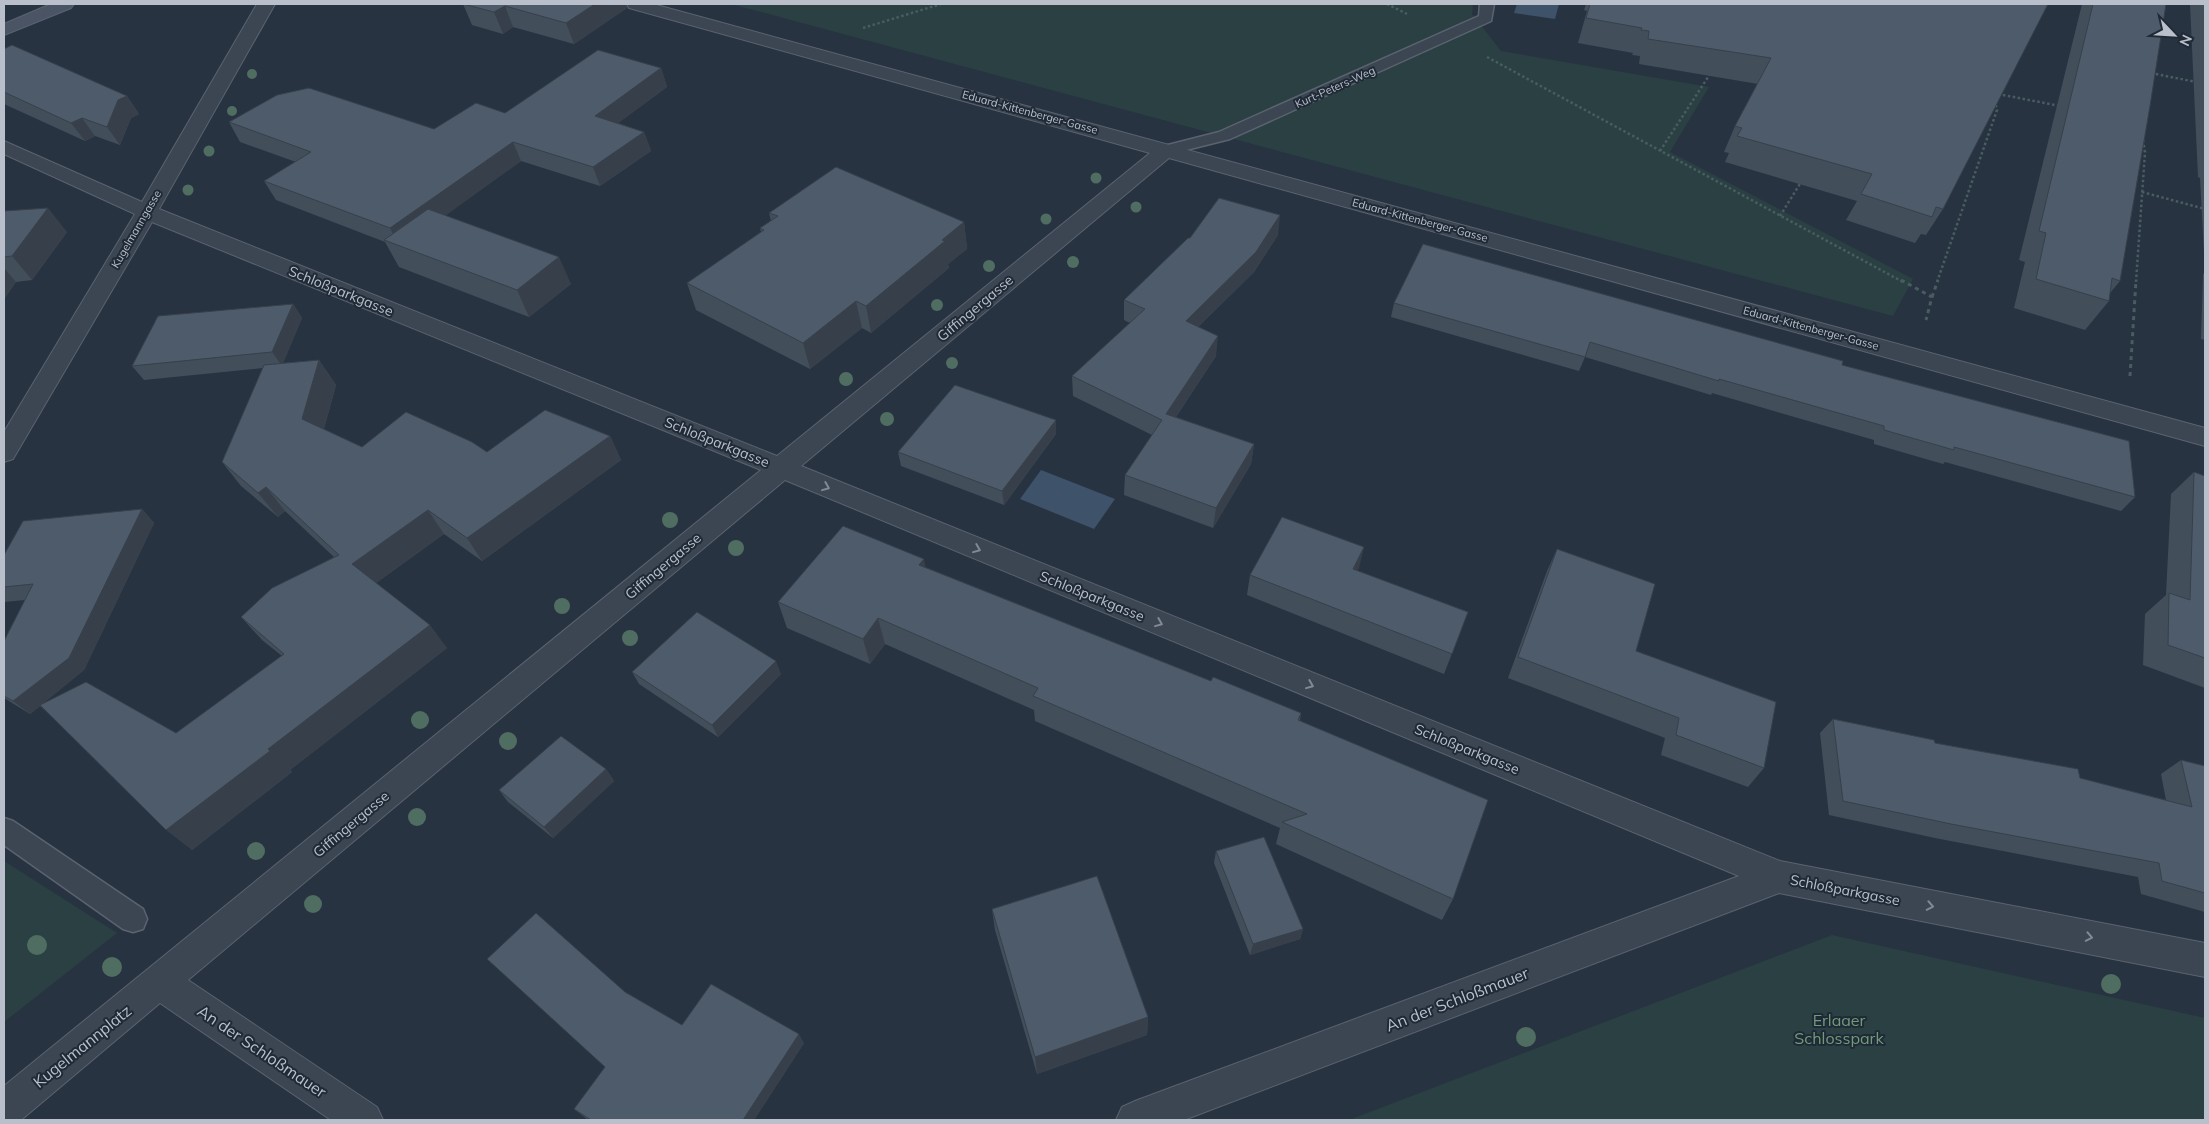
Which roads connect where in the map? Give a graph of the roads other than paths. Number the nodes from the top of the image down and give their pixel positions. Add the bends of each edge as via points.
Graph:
1 (65, 4) edge
2 (266, 4) edge
3 (635, 4) edge
4 (1487, 4) edge
5 (4, 30) edge
6 (4, 148) edge
7 (1166, 150) junction
8 (147, 212) junction
9 (2205, 437) edge
10 (4, 453) edge
11 (781, 468) junction
12 (4, 830) edge
13 (1779, 877) junction
14 (133, 919) dead end
15 (2205, 960) edge
16 (160, 982) junction
17 (4, 1110) edge
18 (364, 1120) edge
19 (1135, 1120) edge

1 - 5 street
2 - 8 street, Kugelmanngasse
3 - 7 street, Eduard-Kittenberger-Gasse
4 - 7 lane, Kurt-Peters-Weg via 1486,18 1448,36 1224,136
6 - 8 street, Schloßparkgasse
7 - 9 street, Eduard-Kittenberger-Gasse
7 - 11 street, Giffingergasse
8 - 10 street, Kugelmanngasse
8 - 11 street, Schloßparkgasse
11 -> 13 street, Schloßparkgasse
11 - 16 street, Giffingergasse
12 - 14 lane
13 -> 15 street, Schloßparkgasse
13 - 19 street, An der Schloßmauer
16 - 17 street, Kugelmannplatz
16 - 18 street, An der Schloßmauer

